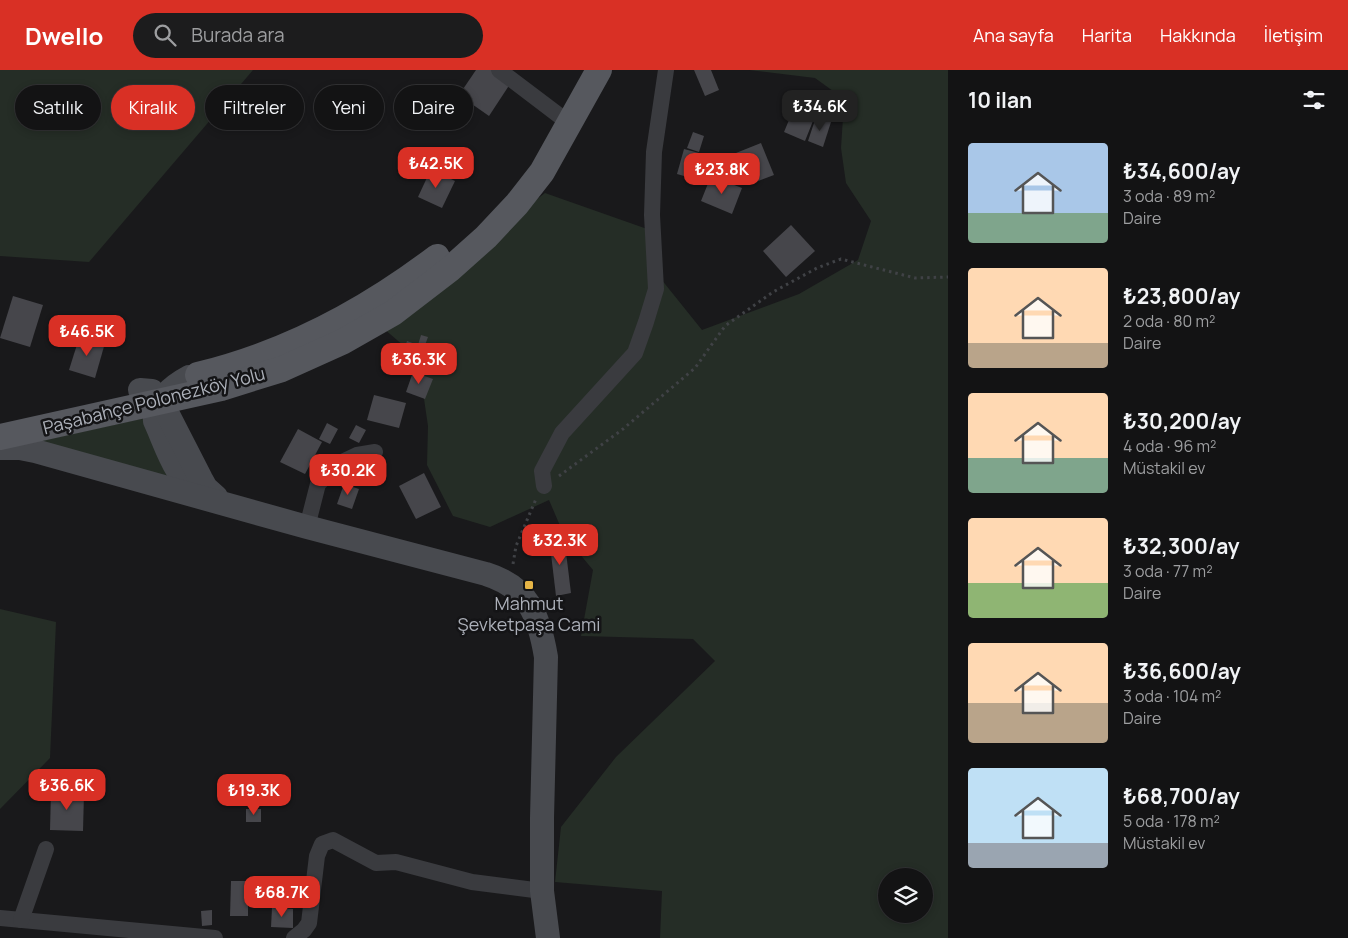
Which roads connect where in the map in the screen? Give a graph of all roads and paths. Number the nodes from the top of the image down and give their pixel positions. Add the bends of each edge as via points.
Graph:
1 (499, 70) edge
2 (599, 70) edge
3 (666, 70) edge
4 (569, 123) junction
5 (948, 277) edge
6 (254, 378) junction
7 (151, 396) junction
8 (0, 424) edge
9 (0, 438) edge
10 (0, 448) edge
11 (186, 450) junction
12 (375, 452) dead end
13 (544, 486) junction
14 (228, 505) junction
15 (308, 527) junction
16 (510, 584) junction
17 (46, 849) dead end
18 (542, 891) junction
19 (0, 918) edge
20 (21, 920) junction
21 (216, 938) edge
22 (294, 938) edge
23 (548, 938) edge

1 - 4 street
2 - 4 main road, Paşabahçe Polonezköy Yolu
3 - 13 street via 654,152 652,215 656,289 635,353 562,433 542,471
4 - 6 main road, Paşabahçe Polonezköy Yolu via 542,172 517,204 449,270 370,327 315,354
4 - 7 main road, Paşabahçe Polonezköy Yolu via 476,225 404,282 304,338 241,363 189,377
5 - 13 path via 915,278 841,260 817,268 773,292 725,326 696,368 623,429
6 - 7 main road, Paşabahçe Polonezköy Yolu
6 - 11 main road via 194,402 183,418 181,429
7 - 8 main road, Paşabahçe Polonezköy Yolu
7 - 9 main road, Paşabahçe Polonezköy Yolu
7 - 11 main road
7 - 14 main road via 157,408 155,421 178,474 191,489
10 - 14 main road via 35,451
11 - 14 main road via 206,488
12 - 15 street via 357,455 338,464 318,484
13 - 16 path via 516,546
14 - 15 main road
15 - 16 main road via 486,574
16 - 18 main road via 534,612 546,656
17 - 20 street
18 - 22 street via 472,882 396,862 376,863 333,840 322,844 317,856 309,922
18 - 23 main road
19 - 20 street
20 - 21 street

